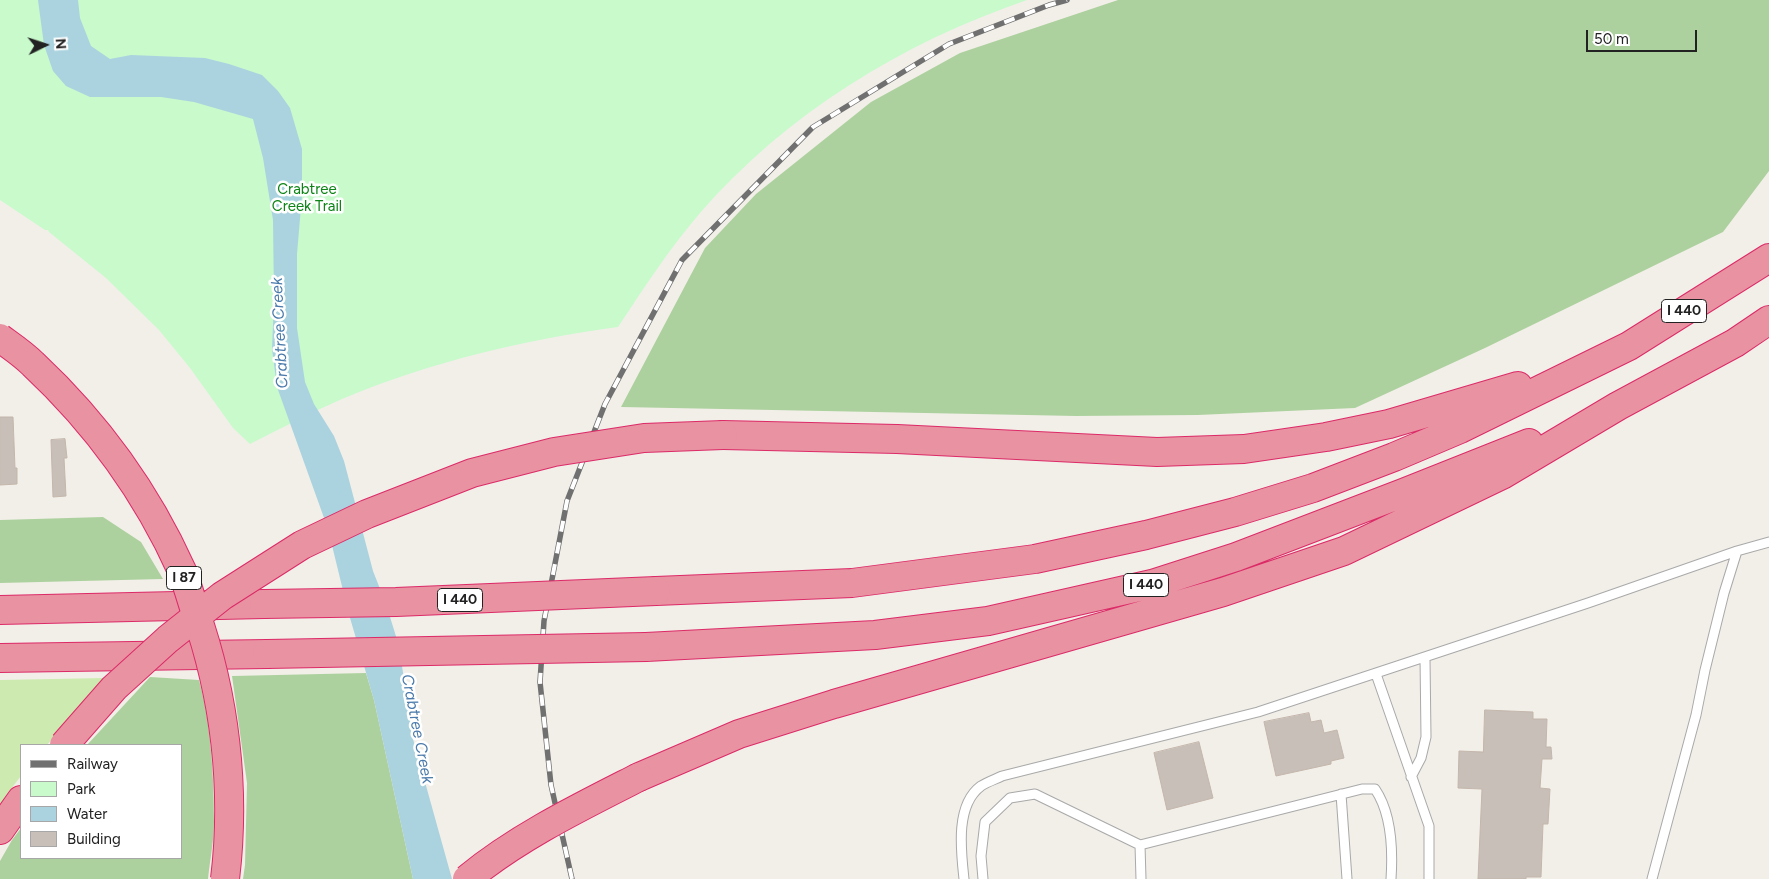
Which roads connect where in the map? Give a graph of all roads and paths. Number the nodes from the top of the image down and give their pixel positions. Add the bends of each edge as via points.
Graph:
1 (1769, 258) edge
2 (1769, 320) edge
3 (0, 338) edge
4 (1598, 362) junction
5 (1618, 406) junction
6 (1769, 542) edge
7 (1737, 551) junction
8 (0, 610) edge
9 (0, 658) edge
10 (1425, 658) junction
11 (1376, 674) junction
12 (65, 744) edge
13 (1411, 777) junction
14 (1341, 794) junction
15 (20, 801) edge
16 (0, 830) edge
17 (1140, 844) junction
18 (225, 879) edge
19 (467, 879) edge
20 (964, 879) edge
21 (983, 879) edge
22 (1141, 879) edge
23 (1348, 879) edge
24 (1392, 879) edge
25 (1428, 879) edge
26 (1652, 879) edge

1 - 4 highway, I 440
2 - 5 highway, I 440 via 1735,343
3 - 18 highway, I 87, bridge via 32,363 73,405 120,463 152,513 182,572 206,640 219,698 229,778 229,842
4 - 8 highway, I 440, bridge via 1460,429 1313,488 1146,535 1035,559 852,583 396,602
4 - 12 highway, bridge via 1389,424 1244,449 1157,452 897,439 724,435 644,438 554,452 472,473 367,514 302,545 222,596 168,639 114,688
5 - 9 highway, I 440, bridge via 1236,557 1152,584 969,624 875,635 646,647
5 - 19 highway, bridge via 1502,475 1344,551 1223,592 748,731 639,777 568,812
6 - 7 lane
7 - 10 lane
7 - 26 lane
10 - 11 lane
10 - 13 lane via 1426,737 1421,758
11 - 13 lane
11 - 20 lane via 1258,712 1086,757 1046,764 1002,776 980,786 965,806 962,828
13 - 25 lane via 1429,826
14 - 17 lane
14 - 23 lane
14 - 24 lane via 1374,788 1382,800 1392,840
15 - 16 highway
17 - 21 lane via 1035,794 1010,798 985,822 981,856
17 - 22 lane

